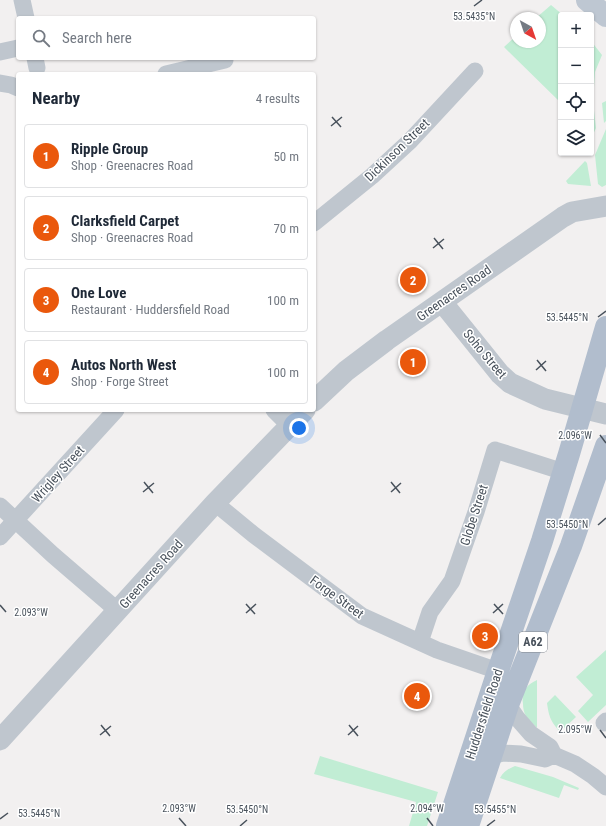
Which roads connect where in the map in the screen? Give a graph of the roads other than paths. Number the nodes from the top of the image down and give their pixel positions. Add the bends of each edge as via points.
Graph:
1 (22, 0) edge
2 (587, 0) edge
3 (26, 16) edge
4 (606, 16) edge
5 (16, 48) edge
6 (0, 52) edge
7 (225, 60) dead end
8 (475, 71) dead end
9 (174, 72) edge
10 (0, 82) edge
11 (16, 87) edge
12 (606, 206) edge
13 (316, 221) edge
14 (442, 302) junction
15 (606, 328) edge
16 (316, 399) edge
17 (582, 408) junction
18 (114, 412) edge
19 (276, 412) edge
20 (303, 412) edge
21 (606, 414) edge
22 (289, 425) junction
23 (606, 446) edge
24 (564, 472) junction
25 (215, 503) junction
26 (0, 506) edge
27 (16, 520) junction
28 (0, 537) edge
29 (118, 611) junction
30 (420, 642) junction
31 (498, 671) junction
32 (508, 705) junction
33 (0, 740) edge
34 (554, 755) junction
35 (491, 756) junction
36 (606, 787) edge
37 (447, 826) edge
38 (468, 826) edge

1 - 3 street
2 - 4 main road
5 - 6 street
7 - 9 street
8 - 13 street, Dickinson Street via 410,141
10 - 11 street
12 - 14 street, Greenacres Road via 572,212 563,217
14 - 16 street, Greenacres Road via 386,340 346,371
14 - 17 street, Soho Street via 510,383 545,399
15 - 17 main road, Huddersfield Road / A62
17 - 21 street, Soho Street
17 - 24 main road, Huddersfield Road / A62
18 - 27 street, Wrigley Street
19 - 22 street
20 - 22 street, Greenacres Road
22 - 25 street, Greenacres Road
23 - 32 main road, Huddersfield Road / A62 via 571,546
24 - 30 street, Globe Street via 495,450 452,581 430,612
24 - 31 main road, Huddersfield Road / A62
25 - 29 street, Greenacres Road
25 - 30 street, Forge Street via 362,616
26 - 27 street
27 - 28 street, Wrigley Street
27 - 29 street
29 - 33 street, Greenacres Road
30 - 31 street, Forge Street
31 - 37 main road, Huddersfield Road / A62
32 - 34 street via 531,734 550,747
32 - 35 main road, Huddersfield Road / A62
34 - 35 street via 545,759 521,754 503,753
34 - 36 street via 575,764
35 - 38 main road, Huddersfield Road / A62

